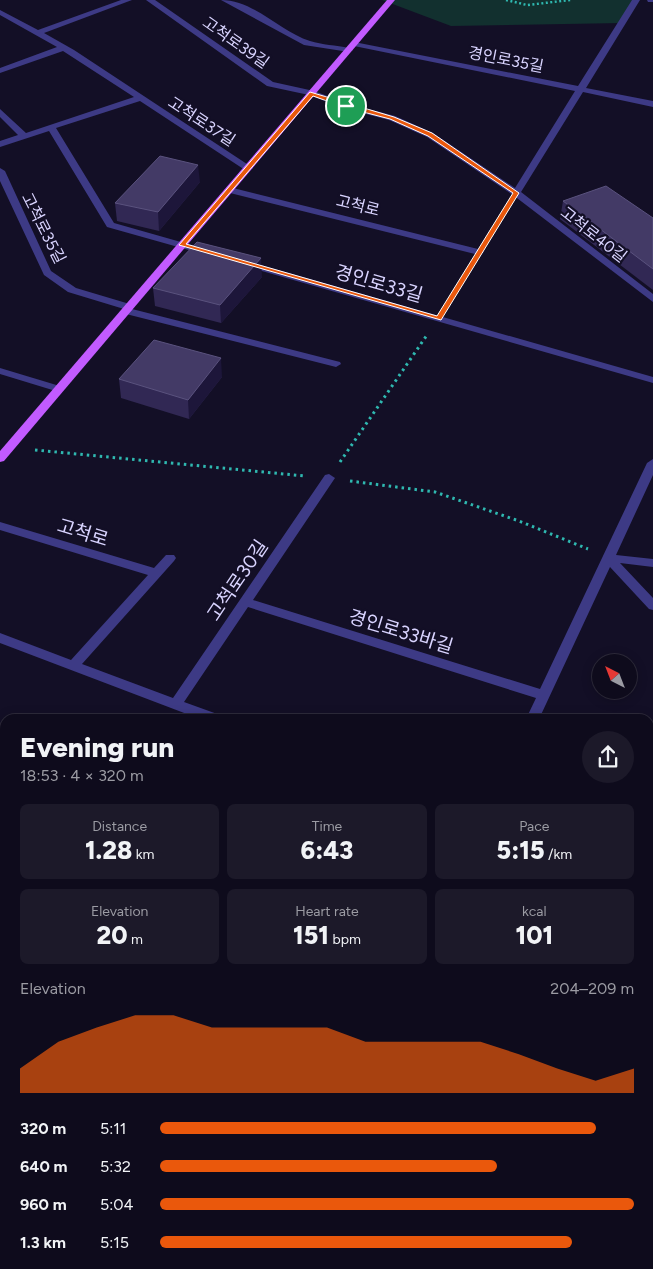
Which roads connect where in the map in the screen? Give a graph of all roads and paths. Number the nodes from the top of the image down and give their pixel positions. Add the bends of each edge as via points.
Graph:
1 (128, 0) edge
2 (150, 0) edge
3 (225, 0) edge
4 (506, 0) edge
5 (571, 0) edge
6 (636, 0) edge
7 (387, 1) edge
8 (0, 12) edge
9 (37, 33) junction
10 (351, 47) junction
11 (62, 48) junction
12 (0, 71) edge
13 (582, 89) junction
14 (312, 93) junction
15 (140, 98) junction
16 (653, 104) edge
17 (0, 112) edge
18 (51, 127) junction
19 (24, 136) junction
20 (0, 144) edge
21 (248, 168) junction
22 (0, 171) edge
23 (229, 190) junction
24 (516, 193) junction
25 (182, 245) junction
26 (479, 252) junction
27 (220, 256) edge
28 (239, 262) edge
29 (653, 299) edge
30 (127, 309) junction
31 (438, 319) junction
32 (336, 364) dead end
33 (0, 371) edge
34 (653, 380) edge
35 (59, 389) junction
36 (10, 447) junction
37 (0, 458) edge
38 (653, 463) edge
39 (330, 478) junction
40 (0, 526) edge
41 (170, 558) dead end
42 (608, 558) junction
43 (653, 563) edge
44 (156, 574) junction
45 (247, 602) junction
46 (653, 606) edge
47 (0, 638) edge
48 (74, 665) junction
49 (543, 695) junction
50 (176, 704) junction
51 (202, 714) edge
52 (534, 714) edge

1 - 9 street
2 - 14 street, 고척로39길 via 270,84
3 - 10 street, 경인로35길 via 307,43
4 - 5 path via 527,5
6 - 13 street
7 - 10 main road
8 - 9 street, 고척로37길
9 - 11 street, 고척로37길
10 - 13 street, 경인로35길
10 - 14 main road
11 - 12 street
11 - 15 street, 고척로37길
13 - 16 street, 경인로35길
13 - 24 street
14 - 21 main road
14 - 24 street, 고척로40길 via 392,118 430,135
15 - 18 street, 고척로37길
15 - 21 street, 고척로37길
17 - 19 street
18 - 19 street, 고척로37길
18 - 25 street via 110,225
19 - 20 street
21 - 23 main road
22 - 30 street, 고척로35길 via 48,273 72,290
23 - 25 main road
23 - 26 street, 고척로
24 - 26 path
24 - 29 street, 고척로40길
25 - 27 street
25 - 30 main road
26 - 31 path
28 - 31 street, 경인로33길
30 - 32 street
30 - 35 main road
31 - 34 street, 경인로33길
31 - 39 path
33 - 35 street
35 - 36 main road
36 - 37 main road
36 - 39 path
38 - 42 street
39 - 42 path via 435,492 519,521
39 - 45 street, 고척로30길
40 - 44 street, 고척로
41 - 44 street
42 - 43 street
42 - 46 street
42 - 49 street
44 - 48 street
45 - 49 street, 경인로33바길
45 - 50 street, 고척로30길
47 - 48 street
48 - 50 street
49 - 52 street
50 - 51 street

